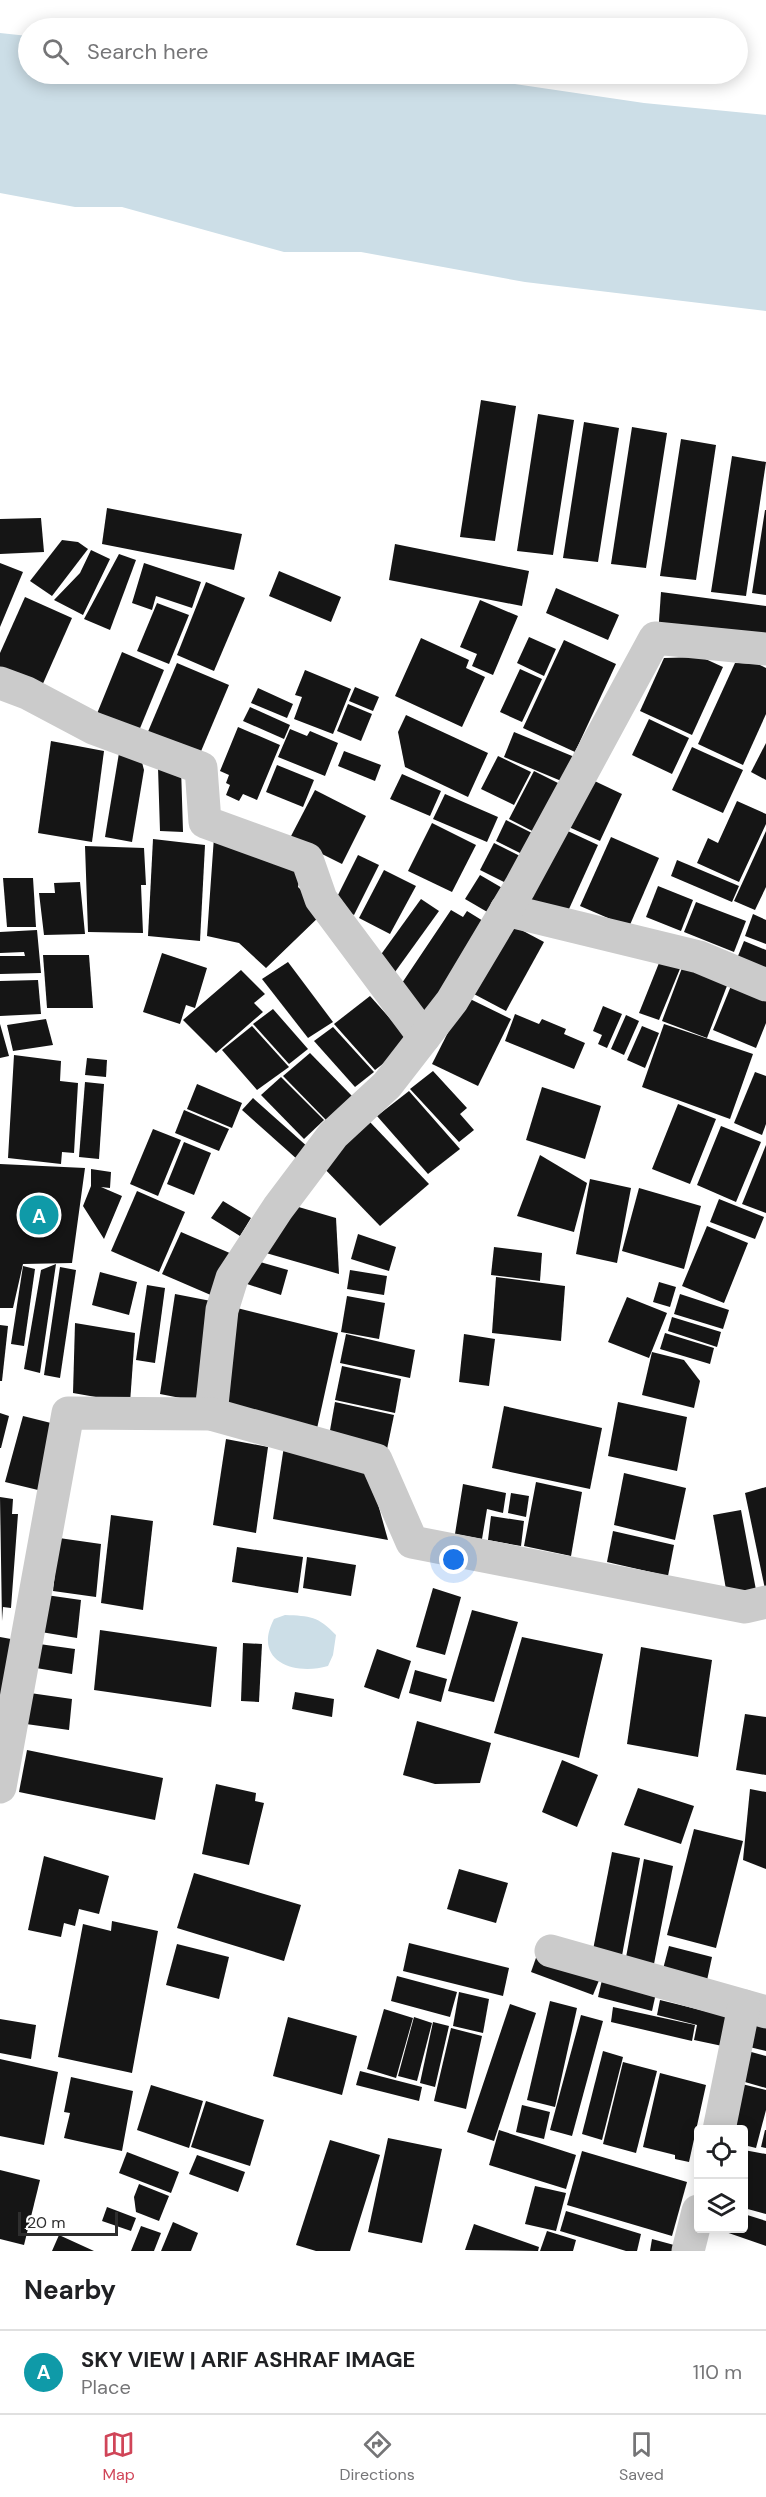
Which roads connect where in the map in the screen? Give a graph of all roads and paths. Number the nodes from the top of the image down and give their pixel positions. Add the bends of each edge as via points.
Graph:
1 (766, 649) edge
2 (0, 683) edge
3 (506, 910) junction
4 (766, 985) edge
5 (424, 1037) junction
6 (211, 1414) junction
7 (766, 1602) edge
8 (1, 1774) edge
9 (552, 1951) dead end
10 (755, 2009) edge
11 (720, 2125) edge
12 (694, 2229) edge
13 (688, 2251) edge

1 - 3 street via 655,638
2 - 5 street via 93,728 201,768 205,822 307,860 321,898
3 - 4 street via 699,957
3 - 5 street via 452,1001
5 - 6 street via 387,1085 333,1135 232,1278 222,1310
6 - 7 street via 376,1460 412,1542 745,1607
6 - 8 street via 68,1413
9 - 10 street
10 - 11 street
12 - 13 street

